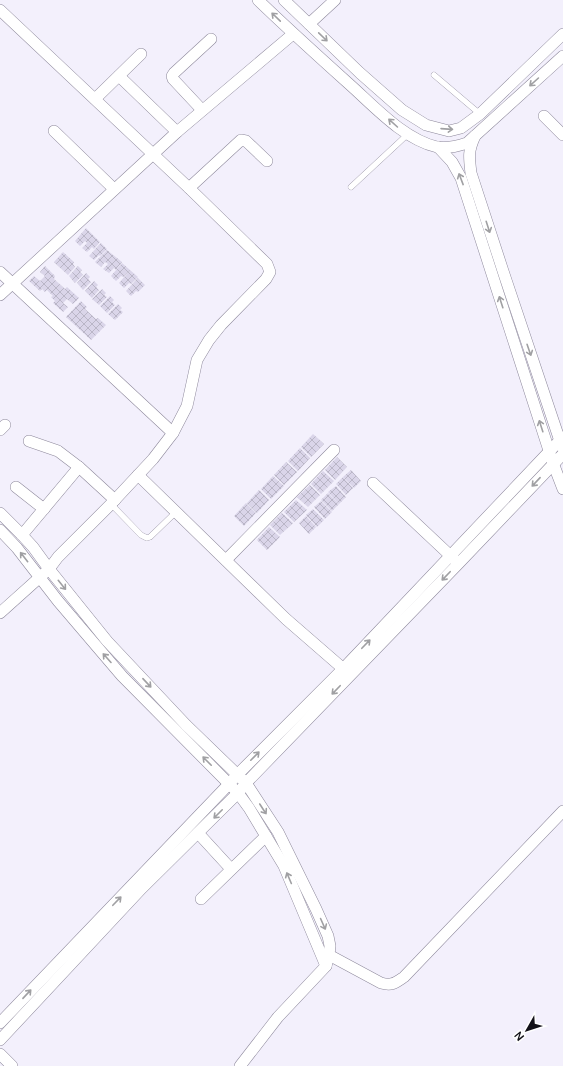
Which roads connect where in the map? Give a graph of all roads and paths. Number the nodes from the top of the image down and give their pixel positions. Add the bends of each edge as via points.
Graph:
1 (258, 0) edge
2 (284, 0) edge
3 (335, 0) edge
4 (0, 10) edge
5 (310, 24) junction
6 (293, 34) junction
7 (563, 34) edge
8 (211, 39) dead end
9 (141, 54) dead end
10 (563, 56) edge
11 (119, 76) junction
12 (434, 76) dead end
13 (95, 98) junction
14 (202, 110) junction
15 (480, 114) junction
16 (544, 116) dead end
17 (54, 131) dead end
18 (177, 132) junction
19 (408, 134) junction
20 (563, 135) edge
21 (475, 136) junction
22 (438, 147) junction
23 (153, 154) junction
24 (267, 161) dead end
25 (189, 188) junction
26 (351, 188) dead end
27 (114, 189) junction
28 (0, 272) edge
29 (12, 284) junction
30 (0, 295) edge
31 (173, 433) junction
32 (29, 441) dead end
33 (562, 443) edge
34 (334, 450) dead end
35 (550, 451) junction
36 (563, 454) edge
37 (553, 463) junction
38 (79, 467) junction
39 (138, 475) junction
40 (373, 483) dead end
41 (16, 487) dead end
42 (563, 490) edge
43 (113, 502) junction
44 (44, 509) junction
45 (176, 512) junction
46 (0, 513) edge
47 (0, 530) edge
48 (22, 535) junction
49 (226, 560) junction
50 (454, 560) junction
51 (47, 566) junction
52 (37, 575) junction
53 (0, 603) edge
54 (0, 613) edge
55 (346, 672) junction
56 (237, 775) junction
57 (246, 783) junction
58 (229, 784) junction
59 (238, 793) junction
60 (563, 811) edge
61 (198, 834) junction
62 (266, 836) junction
63 (231, 869) junction
64 (201, 899) dead end
65 (328, 960) junction
66 (0, 1023) edge
67 (0, 1040) edge
68 (0, 1054) edge
69 (12, 1066) edge
70 (240, 1066) edge

6 -> 1 street
2 - 5 street
3 - 5 street
4 - 13 street
5 -> 15 street via 402,110 426,125 449,131 461,128
6 - 14 street
19 -> 6 street via 398,128
7 - 15 street
8 - 14 street via 172,76
9 - 11 street
10 -> 21 street
11 - 13 street
11 - 18 street
12 - 15 lane
13 - 23 street
14 - 18 street
16 - 20 street
17 - 27 street
18 - 23 street
19 - 22 street
19 - 26 lane
21 - 22 street via 467,143 456,147
21 -> 33 street via 470,147 471,173
35 -> 22 street via 461,178 452,162
23 - 25 street
23 - 27 street
24 - 25 street via 246,141 241,140
25 - 31 street via 267,264 270,272 221,325 197,360 187,406
27 - 29 street
28 - 29 street
29 - 30 street
29 - 31 street
31 - 39 street
32 - 38 street via 58,451
33 - 35 street
34 - 49 street
35 - 37 street
35 - 50 street
36 - 37 street
37 - 42 street
37 -> 50 street
38 - 43 street
38 - 44 street
39 - 43 street
39 - 45 street
40 - 50 street
41 - 44 street
43 - 45 lane via 141,536 146,538
43 - 51 street
44 - 48 street
45 - 49 street
46 - 48 street
52 -> 47 street
48 - 51 street
49 - 55 street via 286,619
50 - 55 street
51 - 52 street
51 -> 56 street via 107,641
52 - 53 street
52 - 54 street
58 -> 52 street via 122,676
56 -> 55 street
55 -> 57 street
56 - 57 street
56 - 58 street
57 - 59 street
57 -> 65 street via 278,832 316,909 328,936
58 - 59 street
66 -> 58 street
59 -> 61 street
59 - 62 street
60 - 65 street via 404,977 395,983 381,983
61 - 63 street
61 - 67 street via 142,888
62 - 63 street
65 -> 62 street via 284,866
63 - 64 street
65 - 70 street
68 - 69 street

